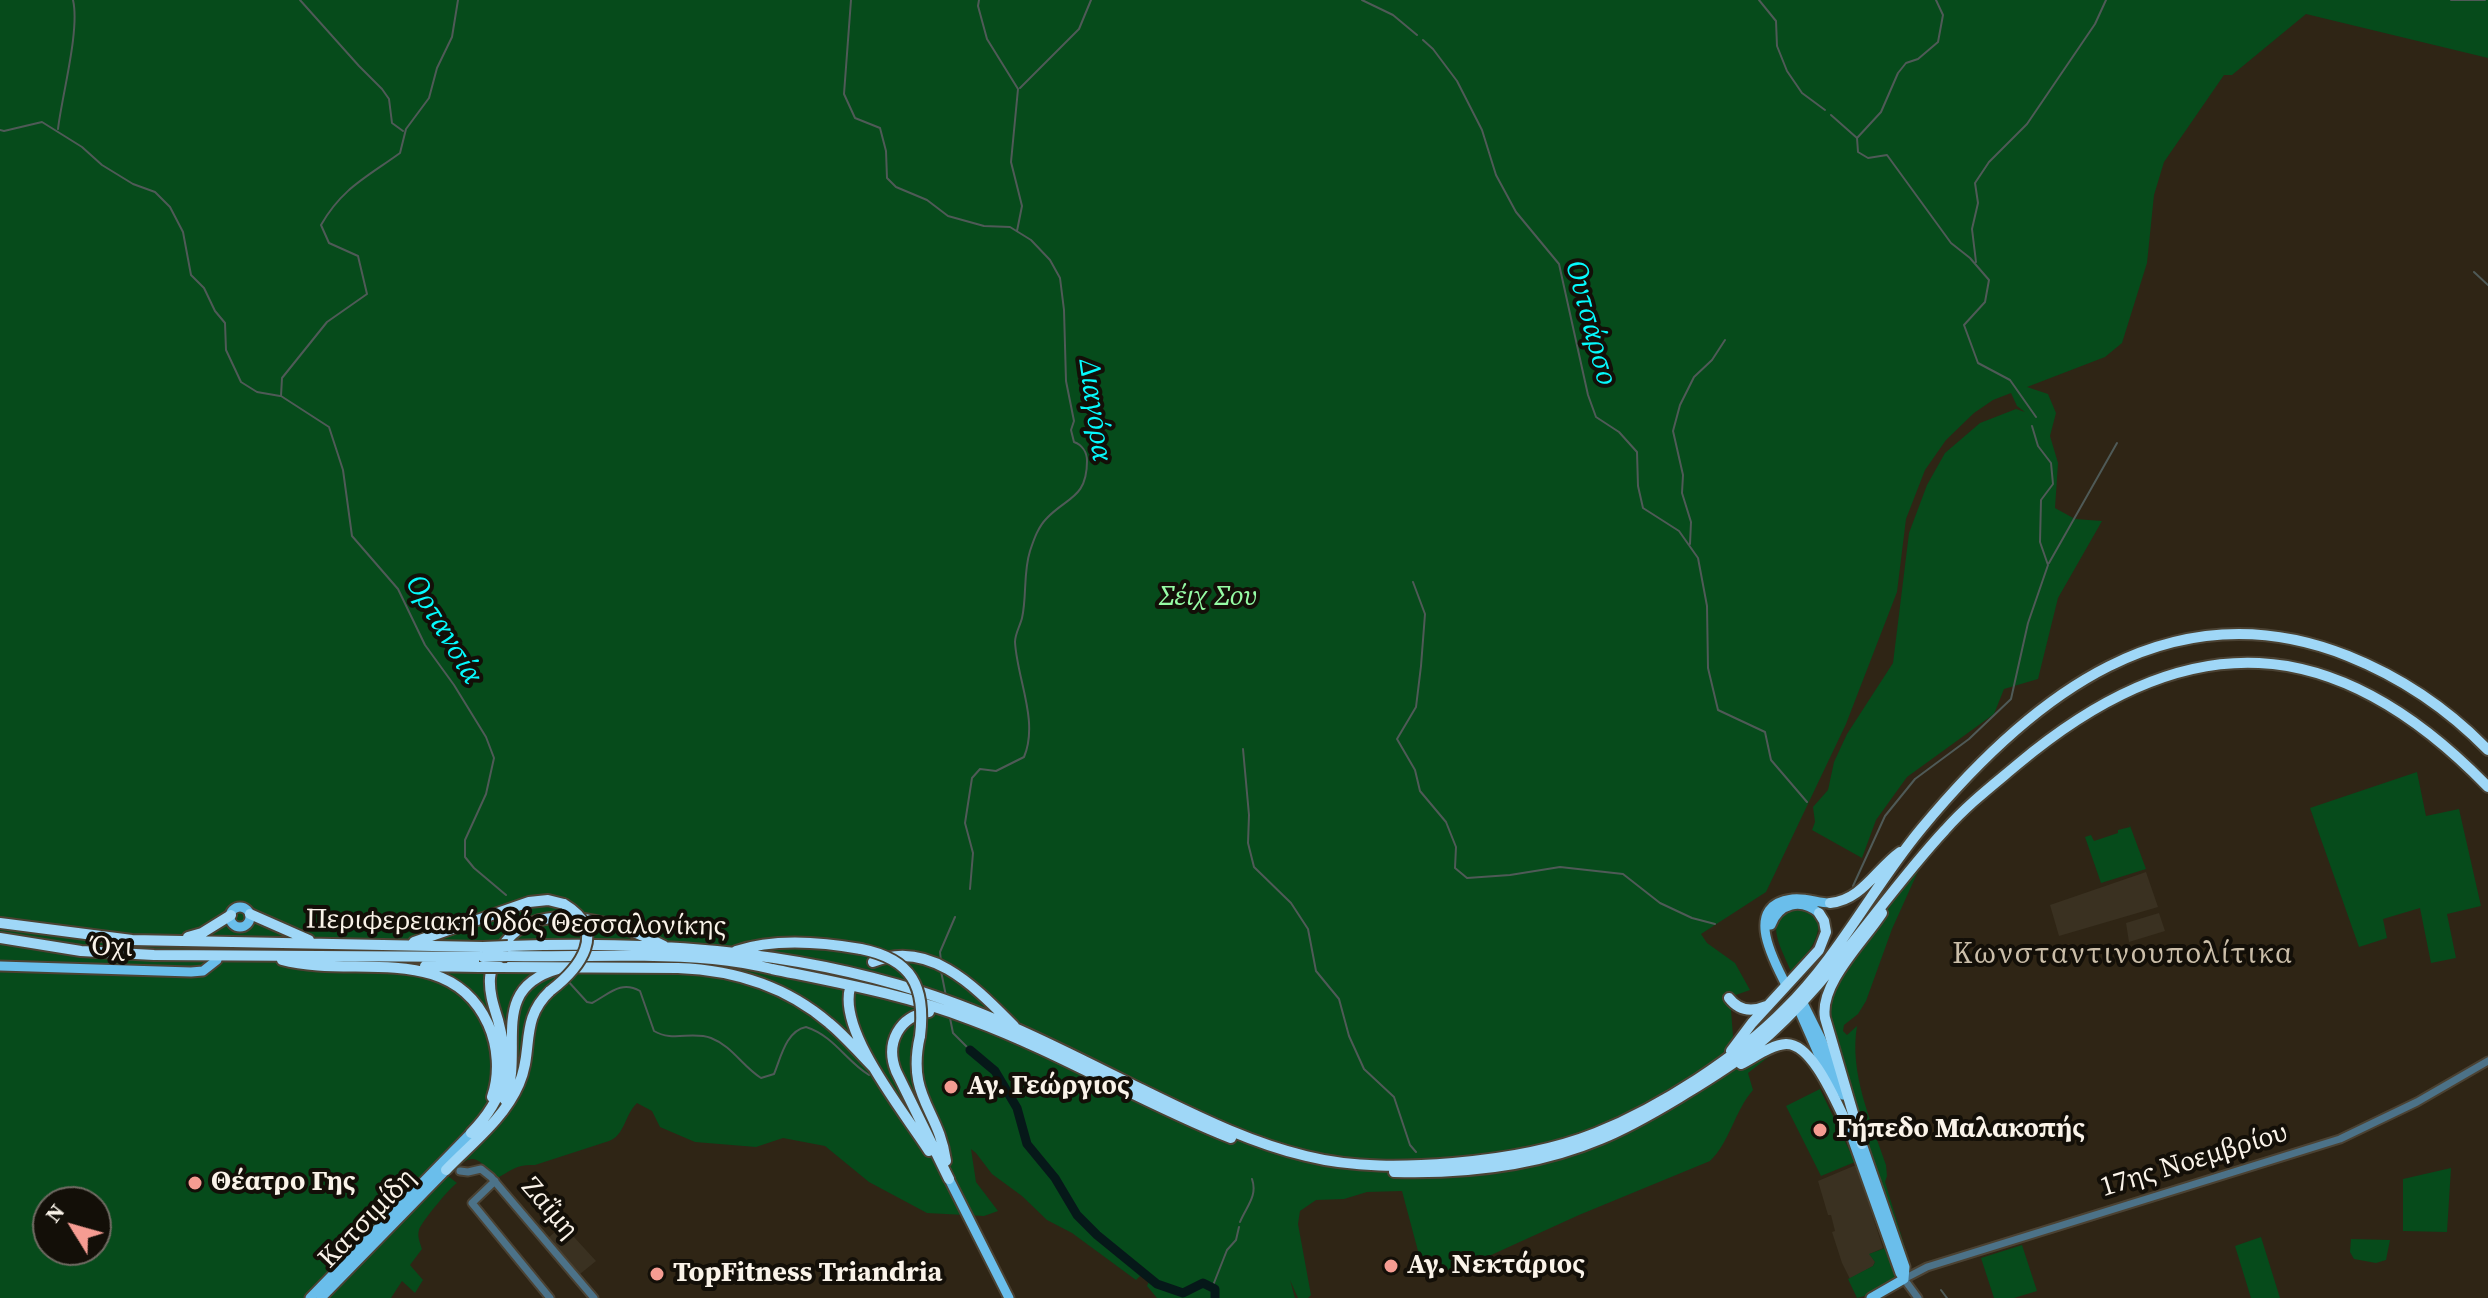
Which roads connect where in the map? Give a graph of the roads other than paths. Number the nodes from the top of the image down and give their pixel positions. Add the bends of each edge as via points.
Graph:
1 (2488, 750) edge
2 (2488, 787) edge
3 (1908, 847) junction
4 (1896, 885) junction
5 (1830, 903) joint
6 (1819, 913) joint
7 (250, 914) junction
8 (0, 923) edge
9 (232, 927) junction
10 (174, 940) junction
11 (0, 941) edge
12 (319, 943) junction
13 (403, 946) junction
14 (667, 947) junction
15 (507, 951) junction
16 (734, 952) junction
17 (271, 957) junction
18 (482, 957) junction
19 (217, 960) dead end
20 (873, 962) dead end
21 (0, 966) edge
22 (568, 967) junction
23 (399, 968) junction
24 (706, 969) junction
25 (772, 969) junction
26 (850, 988) dead end
27 (1729, 998) dead end
28 (1772, 1003) junction
29 (937, 1006) junction
30 (955, 1013) junction
31 (1018, 1031) junction
32 (1722, 1061) junction
33 (2488, 1061) edge
34 (873, 1067) junction
35 (1706, 1081) junction
36 (1848, 1126) junction
37 (476, 1134) junction
38 (1862, 1144) junction
39 (944, 1166) junction
40 (446, 1170) joint
41 (460, 1171) dead end
42 (949, 1179) junction
43 (495, 1181) junction
44 (1904, 1279) junction
45 (310, 1298) edge
46 (321, 1298) edge
47 (550, 1298) edge
48 (594, 1298) edge
49 (1009, 1298) edge
50 (1871, 1298) edge
51 (1918, 1298) edge

1 - 3 highway, Περιφερειακή Οδός Θεσσαλονίκης via 2411,686 2338,652 2266,635 2184,638 2115,662 2048,705 1983,760
2 - 4 highway, Περιφερειακή Οδός Θεσσαλονίκης via 2419,725 2362,690 2287,664 2212,666 2131,689 2059,731 1953,821
3 - 5 highway via 1883,864 1857,894
3 - 32 highway, Περιφερειακή Οδός Θεσσαλονίκης via 1807,987
4 - 35 highway, Περιφερειακή Οδός Θεσσαλονίκης via 1796,1010
4 - 38 highway via 1824,1002
5 - 6 main road via 1793,899 1770,911 1766,942 1787,982 1772,945 1772,920 1781,909 1797,903
6 - 28 highway via 1825,926 1823,942
7 - 9 main road via 249,923
7 - 9 main road via 235,909
7 - 12 highway
8 - 10 highway, Περιφερειακή Οδός Θεσσαλονίκης via 132,940
9 - 10 highway
10 - 12 highway, Περιφερειακή Οδός Θεσσαλονίκης
11 - 17 highway, Περιφερειακή Οδός Θεσσαλονίκης via 81,951
12 - 13 highway, Περιφερειακή Οδός Θεσσαλονίκης
13 - 18 highway, Περιφερειακή Οδός Θεσσαλονίκης
13 - 37 highway, bridge via 529,902 564,904 582,922 583,958 531,1017 518,1086 501,1115
14 - 15 highway, Περιφερειακή Οδός Θεσσαλονίκης via 574,944
14 - 16 highway, Περιφερειακή Οδός Θεσσαλονίκης
14 - 37 highway via 629,930 566,917 532,922 512,934 496,956 490,979 505,1050 504,1079
15 - 18 highway, Περιφερειακή Οδός Θεσσαλονίκης, bridge
15 - 25 highway, Περιφερειακή Οδός Θεσσαλονίκης via 663,956
16 - 29 highway, Περιφερειακή Οδός Θεσσαλονίκης via 845,972
16 - 39 highway, bridge via 773,943 861,949 894,960 913,978 922,1003 916,1079 939,1135
17 - 18 highway, Περιφερειακή Οδός Θεσσαλονίκης
17 - 23 highway via 326,967
18 - 22 highway, bridge via 500,967
18 - 23 highway
19 - 21 main road, Όχι via 203,971 191,972
20 - 31 highway via 900,956 935,962 985,996
22 - 24 highway
22 - 37 highway via 538,977 517,999 511,1021 509,1088 501,1107
23 - 37 highway via 450,980 471,997 488,1023 496,1050 495,1086
24 - 25 highway
24 - 34 highway via 766,984 802,1003
25 - 29 highway, Περιφερειακή Οδός Θεσσαλονίκης
26 - 34 highway via 850,1020
27 - 28 highway via 1746,1009
28 - 32 highway
29 - 30 highway, Περιφερειακή Οδός Θεσσαλονίκης
29 - 39 highway via 908,1020 897,1031 891,1050 896,1071
30 - 31 highway, Περιφερειακή Οδός Θεσσαλονίκης
30 - 35 highway, Περιφερειακή Οδός Θεσσαλονίκης via 1197,1125 1284,1157 1334,1168 1412,1173 1498,1166 1572,1150 1618,1132
31 - 32 highway, Περιφερειακή Οδός Θεσσαλονίκης via 1251,1139 1320,1159 1394,1166 1509,1156 1568,1143 1631,1116
33 - 44 street, 17ης Νοεμβρίου via 2340,1139 1933,1264
34 - 42 highway
35 - 36 highway via 1778,1046 1797,1045 1812,1059
36 - 38 main road via 1801,1008 1824,1045
36 - 44 main road
37 - 40 highway
37 - 45 main road, Κατσιμίδη
38 - 44 main road via 1905,1267
39 - 42 highway
40 - 46 main road, Κατσιμίδη
41 - 43 street, Ζαΐμη via 481,1169
42 - 49 main road
43 - 47 street via 472,1203
43 - 48 street, Ζαΐμη
44 - 50 main road
44 - 51 street

